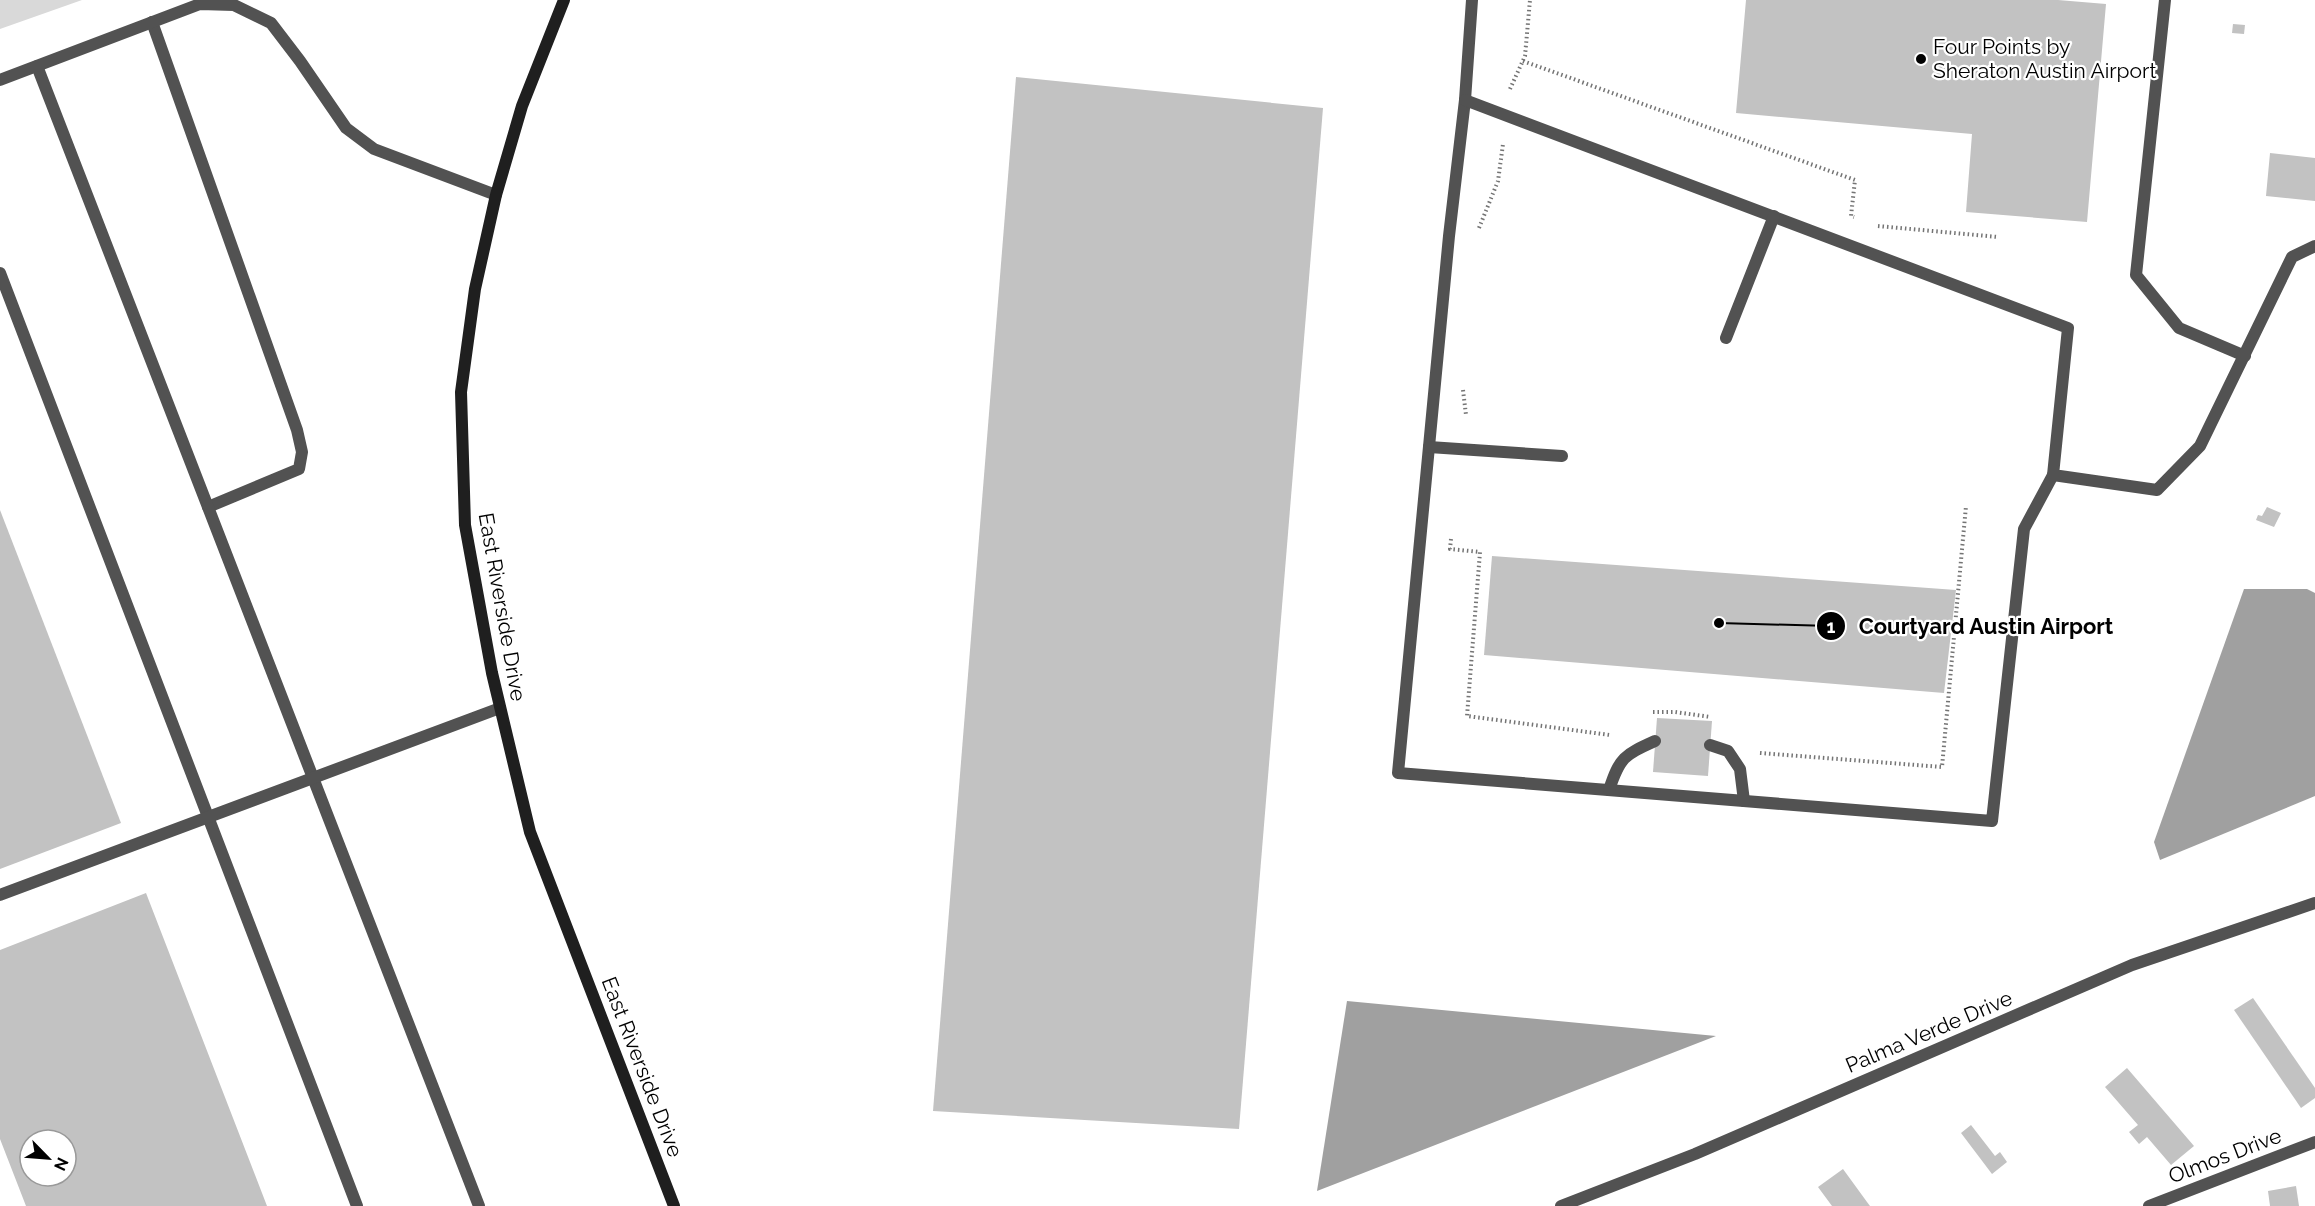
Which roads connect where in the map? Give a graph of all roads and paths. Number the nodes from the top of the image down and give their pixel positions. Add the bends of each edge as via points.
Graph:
1 (564, 0) edge
2 (1472, 0) edge
3 (1530, 0) edge
4 (2165, 0) edge
5 (152, 22) junction
6 (1523, 61) junction
7 (37, 66) junction
8 (0, 80) edge
9 (1464, 100) junction
10 (1507, 116) junction
11 (496, 195) junction
12 (1774, 216) junction
13 (1858, 219) dead end
14 (1871, 224) dead end
15 (1478, 237) dead end
16 (1998, 237) dead end
17 (2315, 246) edge
18 (0, 273) edge
19 (1726, 338) dead end
20 (2245, 356) junction
21 (1463, 386) dead end
22 (1466, 415) dead end
23 (1429, 447) junction
24 (1562, 456) dead end
25 (2053, 475) junction
26 (1966, 506) dead end
27 (208, 507) junction
28 (1451, 539) dead end
29 (500, 708) junction
30 (1646, 716) dead end
31 (1719, 723) dead end
32 (1614, 736) dead end
33 (1655, 741) dead end
34 (1710, 745) dead end
35 (313, 778) junction
36 (1609, 790) junction
37 (1744, 801) junction
38 (1763, 802) junction
39 (208, 817) junction
40 (0, 895) edge
41 (2315, 903) edge
42 (2315, 1142) edge
43 (357, 1206) edge
44 (479, 1206) edge
45 (674, 1206) edge
46 (1561, 1206) edge
47 (2149, 1206) edge

1 - 11 main road, East Riverside Drive via 522,106
2 - 9 street
3 - 6 path
4 - 20 street via 2136,275 2179,328
5 - 7 street
5 - 11 street via 200,4 234,5 271,23 346,128 374,149
5 - 27 street via 302,452 299,469
6 - 10 path via 1510,88
6 - 13 path via 1855,180 1851,216
7 - 8 street
7 - 27 street
9 - 10 street
9 - 23 street
10 - 12 street
10 - 15 path via 1498,181
11 - 29 main road, East Riverside Drive via 475,289 461,392 465,525
12 - 19 street
12 - 25 street via 2068,328
14 - 16 path
17 - 20 street via 2292,257
18 - 39 street
20 - 25 street via 2200,446 2157,490
21 - 22 path
23 - 24 street
23 - 36 street via 1398,773
25 - 38 street via 2024,529 1992,821
26 - 38 path via 1942,767 1754,752 1763,775
27 - 35 street
28 - 32 path via 1450,549 1480,552 1467,716
29 - 35 street
29 - 45 main road, East Riverside Drive via 531,832
30 - 31 path via 1653,712 1675,712 1711,717
33 - 36 street via 1629,753 1617,766
34 - 37 street via 1728,751 1740,769
35 - 39 street
35 - 44 street
36 - 37 street
37 - 38 street
39 - 40 street
39 - 43 street
41 - 46 street, Palma Verde Drive via 2132,964 1695,1154
42 - 47 street, Olmos Drive

